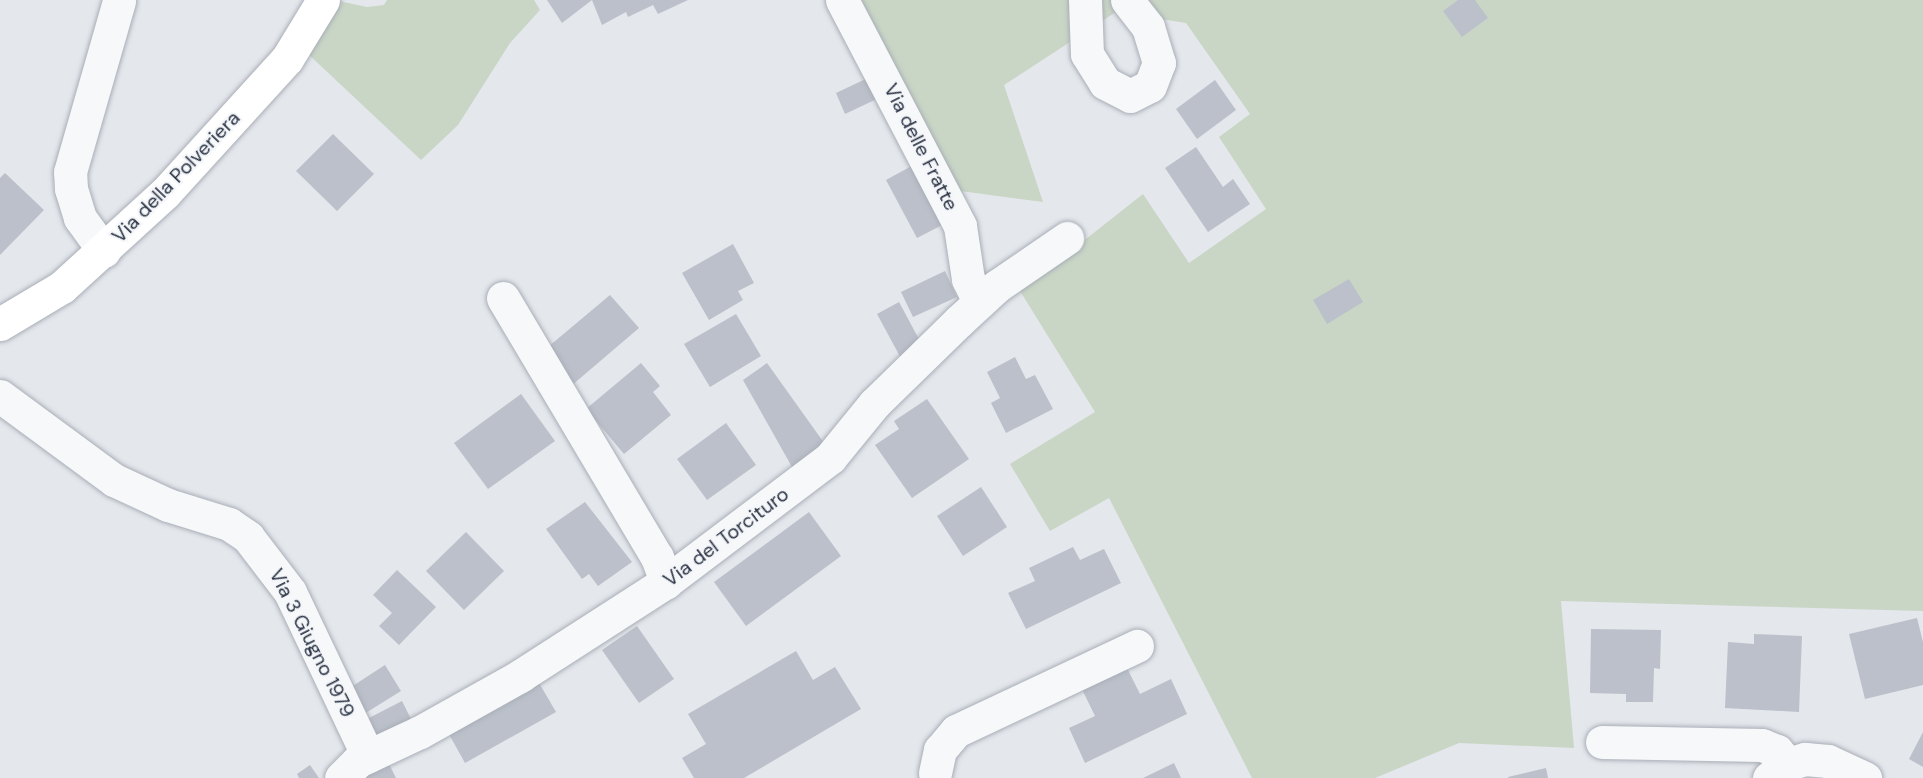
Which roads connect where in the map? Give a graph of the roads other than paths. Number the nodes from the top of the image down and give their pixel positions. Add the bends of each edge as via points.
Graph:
1 (323, 0) edge
2 (842, 0) edge
3 (1085, 0) edge
4 (1127, 0) edge
5 (119, 1) edge
6 (1066, 238) dead end
7 (104, 251) junction
8 (503, 298) dead end
9 (979, 302) junction
10 (0, 324) edge
11 (0, 396) edge
12 (666, 582) junction
13 (1137, 646) dead end
14 (1602, 742) dead end
15 (368, 756) junction
16 (1779, 771) edge
17 (933, 776) edge
18 (341, 778) edge
19 (1865, 778) edge

1 - 7 main road, Via della Polveriera via 287,59 165,193
2 - 9 street, Via delle Fratte via 960,226 968,279
3 - 4 street via 1087,54 1105,82 1130,96 1150,86 1159,63 1148,27
5 - 7 street via 70,172 80,218
6 - 9 street, Via del Torcituro
7 - 10 main road, Via della Polveriera via 62,287
8 - 12 street via 657,557
9 - 12 street, Via del Torcituro via 874,404 830,458
11 - 15 street, Via 3 Giugno 1979 via 114,480 168,505 229,524 248,537 290,592
12 - 15 street, Via del Torcituro via 520,676
13 - 17 street via 956,731 940,750
14 - 16 street via 1762,745 1777,751
15 - 18 street, Via del Torcituro via 349,767
16 - 19 street via 1805,759 1828,761

